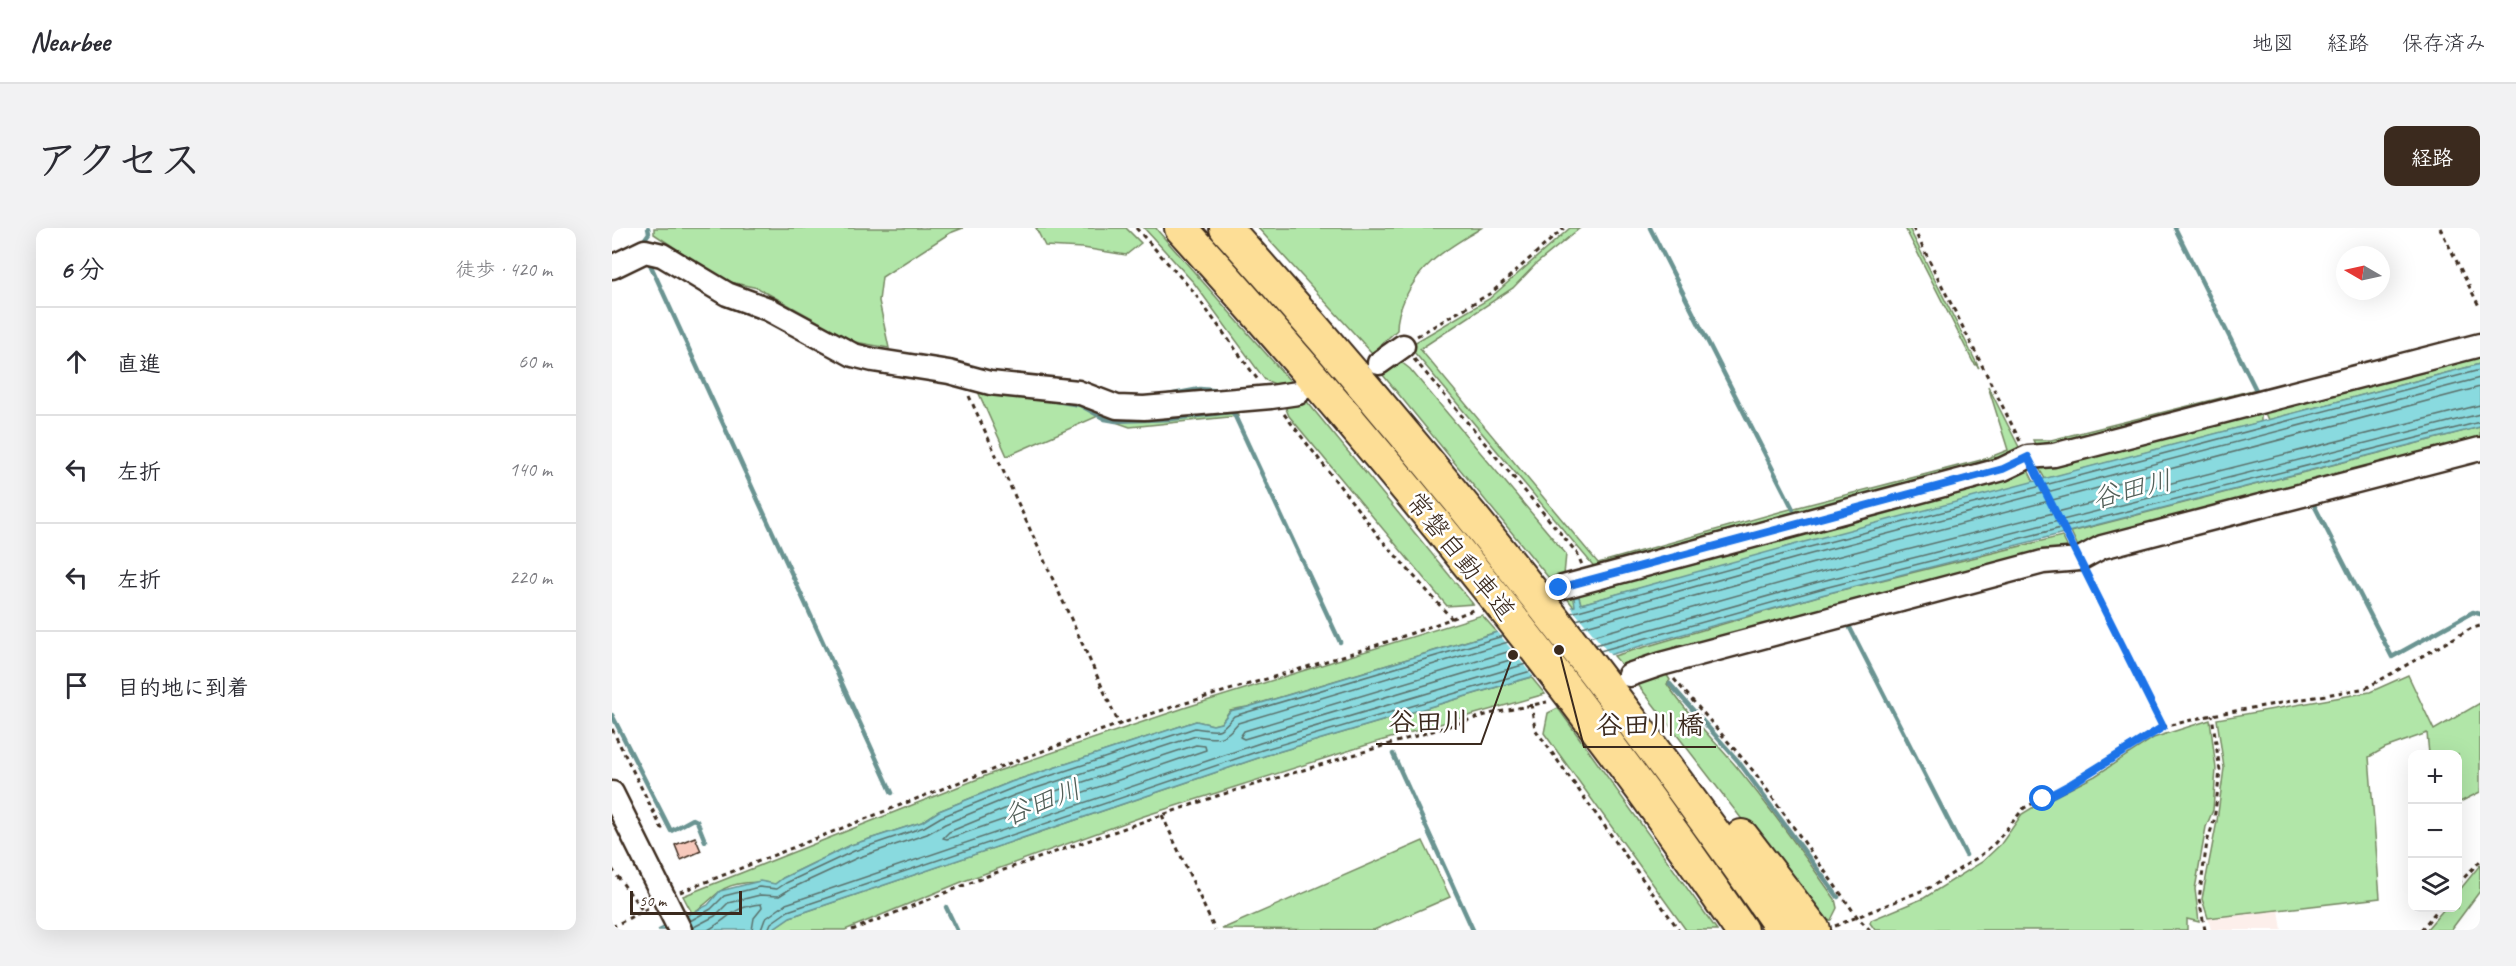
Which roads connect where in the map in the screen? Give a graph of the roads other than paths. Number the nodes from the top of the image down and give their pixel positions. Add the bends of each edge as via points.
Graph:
1 (1181, 228) edge
2 (1226, 228) edge
3 (612, 267) edge
4 (2480, 345) edge
5 (1403, 346) road end
6 (1379, 363) dead end
7 (1298, 393) dead end
8 (2480, 448) edge
9 (1551, 602) junction
10 (1614, 676) junction
11 (612, 793) edge
12 (1821, 929) edge
13 (680, 930) edge
14 (1741, 930) edge
15 (1783, 930) edge

1 - 14 highway, 常磐自動車道 via 1341,408 1506,610 1556,694 1687,852
2 - 9 highway, 常磐自動車道
3 - 7 street via 645,250 662,255 727,294 768,309 853,355 990,383 1078,392 1117,407 1144,408
4 - 9 street via 1588,580
5 - 6 street
8 - 10 street
9 - 10 highway, 常磐自動車道
10 - 12 highway
10 - 15 highway
11 - 13 street

